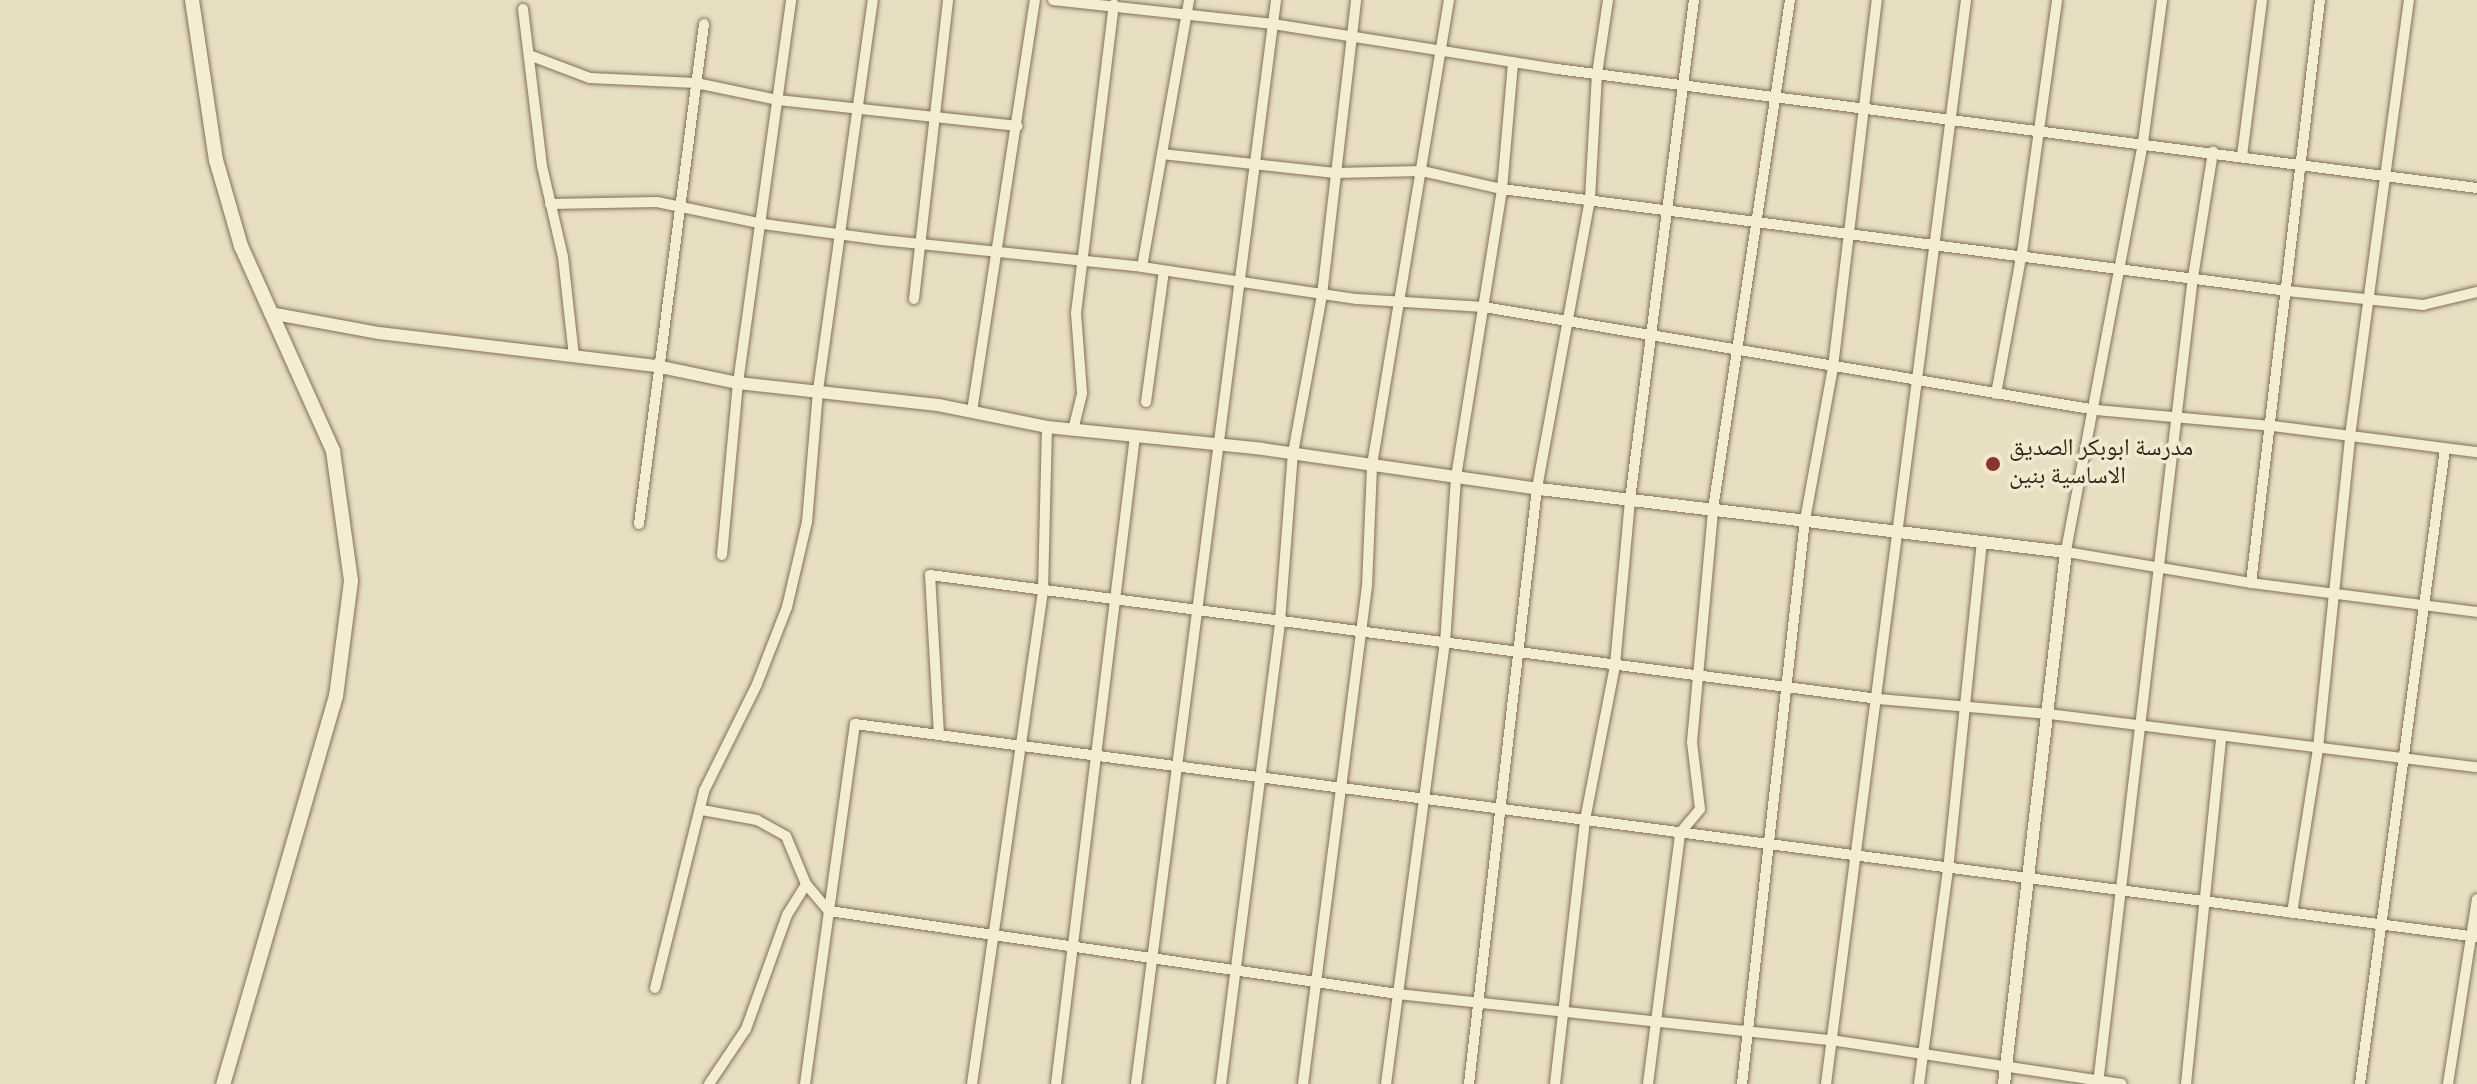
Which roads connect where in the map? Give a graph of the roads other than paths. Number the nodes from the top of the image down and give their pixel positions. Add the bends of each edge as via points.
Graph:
1 (192, 0) edge
2 (791, 0) edge
3 (873, 0) edge
4 (948, 0) edge
5 (1035, 0) edge
6 (1053, 0) edge
7 (1189, 0) edge
8 (1276, 0) edge
9 (1356, 0) edge
10 (1449, 0) edge
11 (1608, 0) edge
12 (1694, 0) edge
13 (1790, 0) edge
14 (1877, 0) edge
15 (1966, 0) edge
16 (2057, 0) edge
17 (2162, 0) edge
18 (2262, 0) edge
19 (2320, 0) edge
20 (2409, 0) edge
21 (1114, 3) edge
22 (523, 9) dead end
23 (1186, 16) junction
24 (704, 24) dead end
25 (1273, 24) junction
26 (1350, 36) junction
27 (1441, 51) junction
28 (529, 55) junction
29 (1513, 62) junction
30 (1597, 74) junction
31 (696, 83) junction
32 (1685, 85) junction
33 (1773, 96) junction
34 (778, 100) junction
35 (858, 107) junction
36 (1862, 108) junction
37 (935, 116) junction
38 (1951, 119) junction
39 (1018, 126) junction
40 (2038, 130) junction
41 (2143, 143) junction
42 (2213, 152) junction
43 (1162, 154) junction
44 (2242, 156) junction
45 (1255, 164) junction
46 (2300, 164) junction
47 (1422, 171) junction
48 (1335, 173) junction
49 (2388, 176) junction
50 (2477, 188) edge
51 (1502, 189) junction
52 (1590, 199) junction
53 (550, 204) junction
54 (681, 206) junction
55 (1667, 208) junction
56 (1761, 220) junction
57 (763, 224) junction
58 (1851, 231) junction
59 (839, 233) junction
60 (920, 241) junction
61 (1932, 242) junction
62 (1000, 253) junction
63 (2022, 253) junction
64 (1082, 260) junction
65 (2121, 266) junction
66 (1142, 267) junction
67 (1164, 271) junction
68 (2193, 277) junction
69 (1241, 283) junction
70 (2287, 291) junction
71 (2477, 292) edge
72 (1322, 295) junction
73 (914, 299) dead end
74 (2370, 299) junction
75 (1402, 302) junction
76 (1484, 307) junction
77 (270, 313) junction
78 (1569, 324) junction
79 (1654, 338) junction
80 (1737, 351) junction
81 (574, 356) junction
82 (656, 366) junction
83 (1833, 367) junction
84 (1916, 381) junction
85 (738, 383) junction
86 (818, 390) junction
87 (1996, 394) junction
88 (1146, 402) dead end
89 (2096, 410) junction
90 (972, 411) junction
91 (2179, 418) junction
92 (2273, 426) junction
93 (1047, 427) junction
94 (1073, 430) junction
95 (1135, 436) junction
96 (2350, 436) junction
97 (1216, 444) junction
98 (2445, 449) junction
99 (2477, 452) edge
100 (1293, 453) junction
101 (1372, 465) junction
102 (1456, 477) junction
103 (1537, 488) junction
104 (1630, 500) junction
105 (1713, 509) junction
106 (1805, 520) junction
107 (639, 524) dead end
108 (1895, 531) junction
109 (1982, 542) junction
110 (2066, 552) junction
111 (722, 555) dead end
112 (2162, 569) junction
113 (2251, 583) junction
114 (1043, 590) junction
115 (2331, 595) junction
116 (1118, 600) junction
117 (2422, 607) junction
118 (1193, 609) junction
119 (2477, 612) edge
120 (1280, 621) junction
121 (1361, 632) junction
122 (1445, 643) junction
123 (1520, 653) junction
124 (1615, 665) junction
125 (1701, 676) junction
126 (1788, 688) junction
127 (1878, 699) junction
128 (1965, 708) junction
129 (2049, 714) junction
130 (2137, 727) junction
131 (939, 735) junction
132 (2221, 737) junction
133 (1019, 745) junction
134 (2318, 748) junction
135 (1096, 755) junction
136 (2403, 758) junction
137 (1176, 766) junction
138 (2477, 767) edge
139 (1257, 777) junction
140 (1341, 788) junction
141 (1422, 799) junction
142 (1502, 809) junction
143 (702, 810) junction
144 (1585, 820) junction
145 (1680, 833) junction
146 (1772, 845) junction
147 (1856, 856) junction
148 (1948, 870) junction
149 (2029, 881) junction
150 (806, 884) junction
151 (2118, 893) junction
152 (2477, 899) edge
153 (2204, 902) junction
154 (829, 911) junction
155 (2292, 913) junction
156 (2381, 925) junction
157 (993, 934) junction
158 (2475, 937) edge
159 (1073, 945) junction
160 (1152, 958) junction
161 (1234, 969) junction
162 (1316, 982) junction
163 (655, 988) dead end
164 (1398, 994) junction
165 (1478, 1004) junction
166 (1563, 1012) junction
167 (1657, 1021) junction
168 (1749, 1033) junction
169 (1831, 1040) junction
170 (1923, 1055) junction
171 (2007, 1065) junction
172 (2098, 1082) edge
173 (223, 1084) edge
174 (709, 1084) edge
175 (805, 1084) edge
176 (972, 1084) edge
177 (1056, 1084) edge
178 (1136, 1084) edge
179 (1221, 1084) edge
180 (1303, 1084) edge
181 (1386, 1084) edge
182 (1469, 1084) edge
183 (1555, 1084) edge
184 (1648, 1084) edge
185 (1742, 1084) edge
186 (1826, 1084) edge
187 (1919, 1084) edge
188 (2004, 1084) edge
189 (2122, 1084) edge
190 (2186, 1084) edge
191 (2360, 1084) edge
192 (2448, 1084) edge

1 - 77 main road via 216,160 241,246
2 - 34 street
3 - 35 street
4 - 37 street
5 - 39 street
6 - 21 street
7 - 23 street
8 - 25 street
9 - 26 street
10 - 27 street
11 - 30 street
12 - 32 street
13 - 33 street
14 - 36 street
15 - 38 street
16 - 40 street
17 - 41 street
18 - 44 street
19 - 46 street
20 - 49 street
21 - 23 street
21 - 64 street
22 - 28 street
23 - 25 street
23 - 43 street
24 - 31 street
25 - 26 street
25 - 45 street
26 - 27 street
26 - 48 street
27 - 29 street
27 - 47 street
28 - 31 street via 590,78
28 - 53 street
29 - 30 street
29 - 51 street
30 - 32 street
30 - 52 street
31 - 34 street
31 - 54 street
32 - 33 street
32 - 55 street
33 - 36 street
33 - 56 street
34 - 35 street
34 - 57 street
35 - 37 street
35 - 59 street
36 - 38 street
36 - 58 street
37 - 39 street
37 - 60 street
38 - 40 street
38 - 61 street
39 - 62 street
40 - 41 street
40 - 63 street
41 - 42 street
41 - 65 street
42 - 44 street
42 - 68 street
43 - 45 street
43 - 66 street
44 - 46 street
45 - 48 street
45 - 69 street
46 - 49 street
46 - 70 street
47 - 48 street
47 - 51 street
47 - 75 street
48 - 72 street
49 - 50 street
49 - 74 street
51 - 52 street
51 - 76 street
52 - 55 street
52 - 78 street
53 - 54 street
53 - 81 street via 563,257
54 - 57 street
54 - 82 street
55 - 56 street
55 - 79 street
56 - 58 street
56 - 80 street
57 - 59 street
57 - 85 street
58 - 61 street
58 - 83 street
59 - 60 street
59 - 86 street
60 - 62 street
60 - 73 street
61 - 63 street
61 - 84 street
62 - 64 street
62 - 90 street
63 - 65 street
63 - 87 street
64 - 66 street
64 - 94 street via 1076,313 1082,393
65 - 68 street
65 - 89 street
66 - 67 street
67 - 69 street
67 - 88 street
68 - 70 street
68 - 91 street
69 - 72 street
69 - 97 street
70 - 74 street
70 - 92 street
71 - 74 street via 2423,305
72 - 75 street
72 - 100 street
74 - 96 street
75 - 76 street
75 - 101 street
76 - 78 street
76 - 102 street
77 - 81 street via 379,333
77 - 173 main road via 333,451 351,581 336,696
78 - 79 street
78 - 103 street
79 - 80 street
79 - 104 street
80 - 83 street
80 - 105 street
81 - 82 street
82 - 85 street
82 - 107 street
83 - 84 street
83 - 106 street
84 - 87 street
84 - 108 street
85 - 86 street
85 - 111 street
86 - 90 street
86 - 143 street via 807,522 787,607 757,684 704,791
87 - 89 street
89 - 91 street
89 - 110 street
90 - 93 street
91 - 92 street
91 - 112 street
92 - 96 street
92 - 113 street
93 - 94 street
93 - 114 street
94 - 95 street
95 - 97 street
95 - 116 street
96 - 98 street
96 - 115 street
97 - 100 street
97 - 118 street
98 - 99 street
98 - 117 street
100 - 101 street
100 - 120 street
101 - 102 street
101 - 121 street
102 - 103 street
102 - 122 street
103 - 104 street
103 - 123 street
104 - 105 street
104 - 124 street
105 - 106 street
105 - 125 street
106 - 108 street
106 - 126 street
108 - 109 street
108 - 127 street
109 - 110 street
109 - 128 street
110 - 112 street
110 - 129 street
112 - 113 street
112 - 130 street
113 - 115 street
114 - 116 street
114 - 131 street via 930,575
114 - 133 street
115 - 117 street
115 - 134 street
116 - 118 street
116 - 135 street
117 - 119 street
117 - 136 street
118 - 120 street
118 - 137 street
120 - 121 street
120 - 139 street
121 - 122 street
121 - 140 street
122 - 123 street
122 - 141 street
123 - 124 street
123 - 142 street
124 - 125 street
124 - 144 street
125 - 126 street
125 - 145 street via 1692,742 1700,809
126 - 127 street
126 - 146 street
127 - 128 street
127 - 147 street
128 - 129 street
128 - 148 street
129 - 130 street
129 - 149 street
130 - 132 street
130 - 151 street
131 - 133 street
131 - 154 street via 855,724
132 - 134 street
132 - 153 street
133 - 135 street
133 - 157 street
134 - 136 street
134 - 155 street
135 - 137 street
135 - 159 street
136 - 138 street
136 - 156 street
137 - 139 street
137 - 160 street
139 - 140 street
139 - 161 street
140 - 141 street
140 - 162 street
141 - 142 street
141 - 164 street
142 - 144 street
142 - 165 street
143 - 150 street via 757,820 786,836
143 - 163 street
144 - 145 street
144 - 166 street
145 - 146 street
145 - 167 street
146 - 147 street
146 - 168 street
147 - 148 street
147 - 169 street
148 - 149 street
148 - 170 street
149 - 151 street
149 - 171 street
150 - 154 street
150 - 174 street via 787,915 746,1029
151 - 153 street
151 - 172 street
152 - 158 street
153 - 155 street
153 - 190 street
154 - 157 street
154 - 175 street
155 - 156 street
156 - 158 street
156 - 191 street
157 - 159 street
157 - 176 street
158 - 192 street
159 - 160 street
159 - 177 street
160 - 161 street
160 - 178 street
161 - 162 street
161 - 179 street
162 - 164 street
162 - 180 street
164 - 165 street
164 - 181 street
165 - 166 street
165 - 182 street
166 - 167 street
166 - 183 street
167 - 168 street
167 - 184 street
168 - 169 street
168 - 185 street
169 - 170 street
169 - 186 street
170 - 171 street
170 - 187 street
171 - 172 street
171 - 188 street
172 - 189 street

